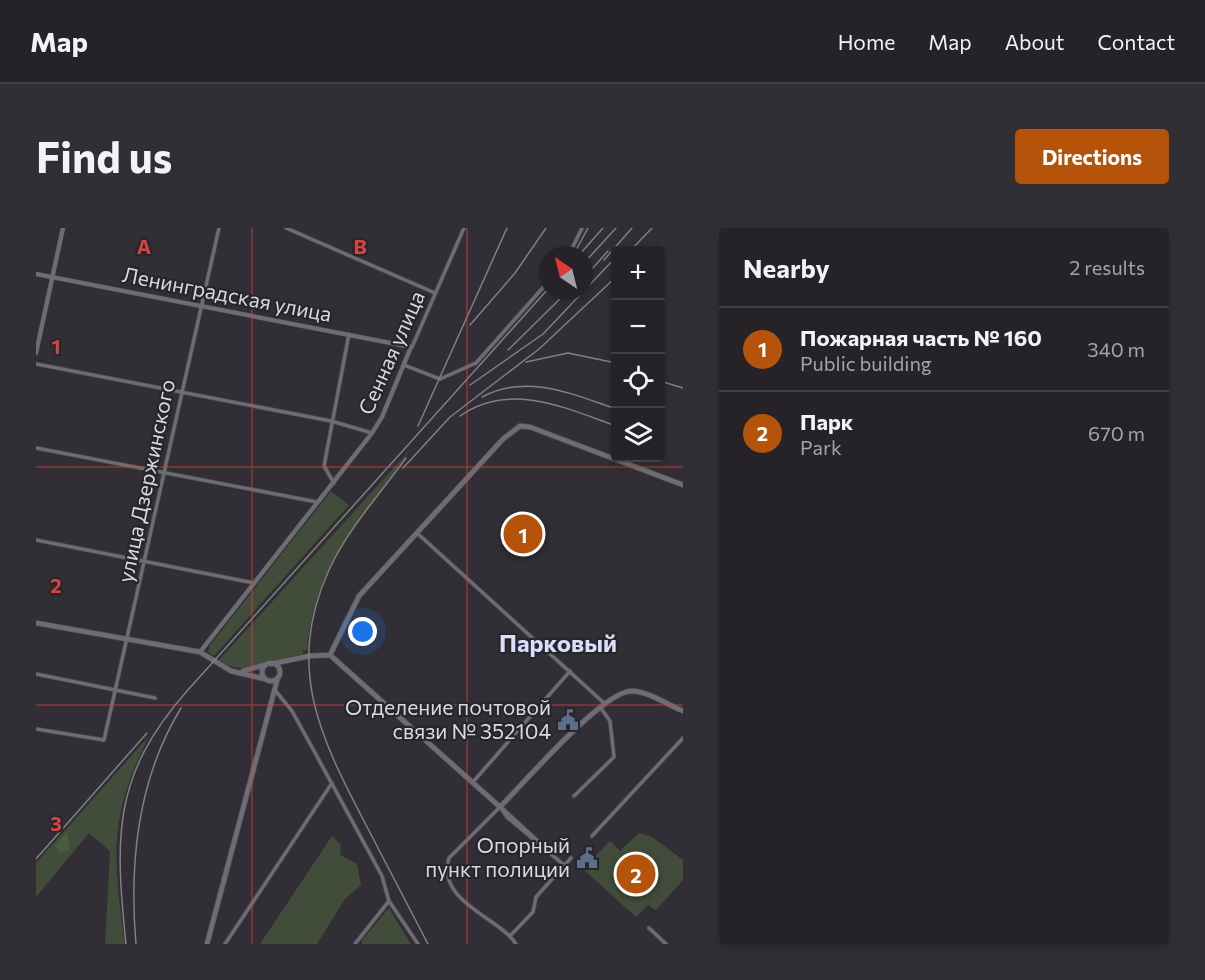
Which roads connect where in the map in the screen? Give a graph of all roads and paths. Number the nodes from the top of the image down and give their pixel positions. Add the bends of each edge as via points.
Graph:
1 (63, 228) edge
2 (219, 228) edge
3 (286, 228) edge
4 (464, 228) edge
5 (582, 228) edge
6 (573, 246) edge
7 (36, 274) edge
8 (52, 277) junction
9 (539, 292) edge
10 (435, 293) junction
11 (202, 305) junction
12 (349, 334) junction
13 (411, 347) junction
14 (36, 353) edge
15 (36, 364) edge
16 (404, 365) junction
17 (182, 391) junction
18 (331, 421) junction
19 (372, 433) junction
20 (36, 448) edge
21 (164, 473) junction
22 (334, 483) junction
23 (683, 485) edge
24 (320, 502) junction
25 (417, 533) junction
26 (36, 540) edge
27 (144, 563) junction
28 (256, 583) junction
29 (36, 623) edge
30 (127, 640) junction
31 (200, 652) junction
32 (330, 655) junction
33 (288, 660) junction
34 (270, 664) junction
35 (570, 671) junction
36 (241, 672) junction
37 (36, 674) edge
38 (279, 676) junction
39 (267, 680) junction
40 (273, 688) junction
41 (117, 689) junction
42 (155, 698) dead end
43 (602, 705) junction
44 (683, 711) edge
45 (36, 729) edge
46 (683, 738) edge
47 (332, 783) junction
48 (472, 783) junction
49 (574, 796) dead end
50 (500, 807) junction
51 (592, 836) dead end
52 (571, 858) dead end
53 (564, 865) junction
54 (389, 901) junction
55 (649, 928) dead end
56 (510, 936) junction
57 (207, 944) edge
58 (225, 944) edge
59 (357, 944) edge
60 (418, 944) edge
61 (516, 944) edge
62 (666, 944) edge

1 - 8 street
2 - 11 street, улица Дзержинского
3 - 10 street
4 - 10 street, Сенная улица
5 - 6 street
7 - 8 street, Ленинградская улица
8 - 11 street, Ленинградская улица
8 - 14 street
9 - 16 street via 476,363 440,379
10 - 13 street, Сенная улица
11 - 12 street, Ленинградская улица
11 - 17 street, улица Дзержинского
12 - 13 street, Ленинградская улица
12 - 18 street
13 - 16 street, Сенная улица
15 - 17 street
16 - 19 street, Сенная улица
17 - 18 street
17 - 21 street, улица Дзержинского
18 - 19 street
18 - 22 street via 324,466
19 - 22 street, Сенная улица
20 - 21 street
21 - 24 street
21 - 27 street, улица Дзержинского
22 - 24 street, Сенная улица
23 - 25 main road via 520,426 503,439
24 - 28 street, Сенная улица
25 - 32 main road via 359,596
25 - 35 street
26 - 27 street
27 - 28 street via 164,563
27 - 30 street, улица Дзержинского
28 - 31 street, Сенная улица
29 - 30 main road
30 - 31 main road
30 - 41 street, улица Дзержинского
31 - 36 main road via 224,668
32 - 33 main road
32 - 48 main road
33 - 34 main road
33 - 38 main road
34 - 36 main road
34 - 38 main road via 278,667
34 - 39 main road via 263,670
35 - 43 street
35 - 48 street
36 - 39 main road
37 - 41 street
38 - 39 main road
38 - 40 main road
39 - 40 main road
40 - 47 street via 292,711
40 - 57 main road
41 - 42 street
41 - 45 street, улица Дзержинского via 104,740
43 - 44 main road via 629,691
43 - 49 street via 610,721 614,757
43 - 50 main road
46 - 51 street
47 - 54 street via 382,876
47 - 58 street
48 - 50 main road
50 - 53 street
50 - 56 street via 449,858 448,872 457,894 468,906
52 - 53 street
53 - 56 street via 536,897 533,912
54 - 59 street
54 - 60 street
55 - 62 street
56 - 61 street

